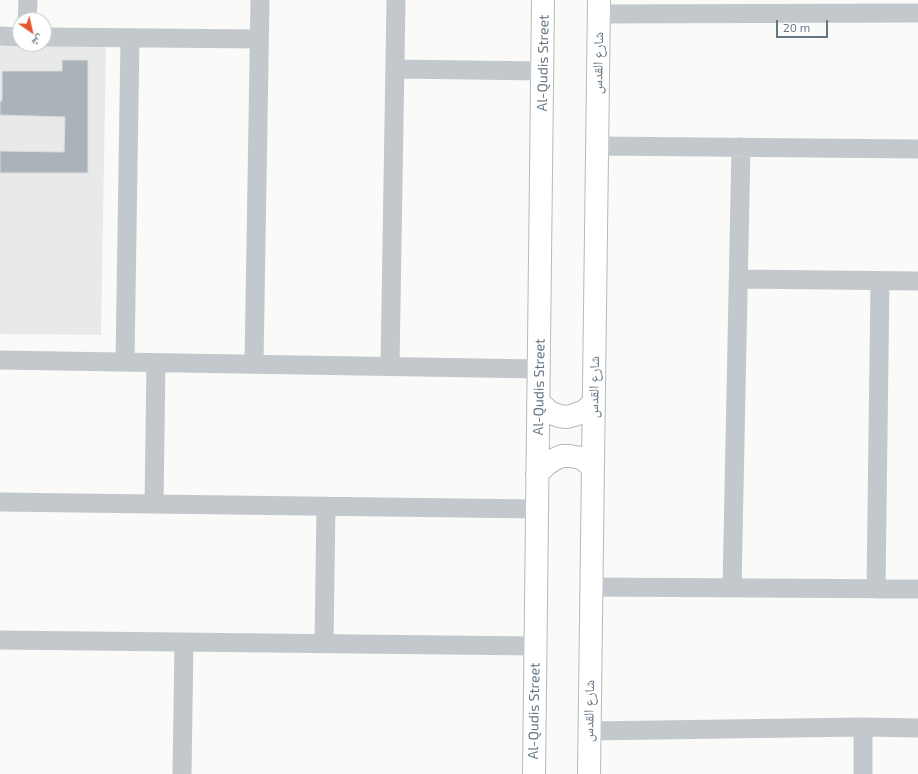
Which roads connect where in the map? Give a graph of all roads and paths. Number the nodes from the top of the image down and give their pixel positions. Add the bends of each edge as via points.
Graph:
1 (28, 0) edge
2 (260, 0) edge
3 (396, 0) edge
4 (543, 0) edge
5 (868, 6) edge
6 (599, 7) edge
7 (735, 7) edge
8 (28, 12) edge
9 (918, 13) edge
10 (0, 36) edge
11 (12, 37) edge
12 (52, 37) edge
13 (130, 38) junction
14 (259, 40) junction
15 (395, 69) junction
16 (542, 71) junction
17 (597, 146) junction
18 (742, 147) junction
19 (918, 149) edge
20 (739, 279) junction
21 (880, 281) junction
22 (918, 281) edge
23 (0, 360) edge
24 (125, 362) junction
25 (156, 362) junction
26 (254, 364) junction
27 (390, 366) junction
28 (539, 368) junction
29 (538, 401) junction
30 (593, 404) junction
31 (593, 467) junction
32 (537, 474) junction
33 (0, 502) edge
34 (154, 504) junction
35 (326, 506) junction
36 (537, 509) junction
37 (591, 587) junction
38 (732, 588) junction
39 (876, 589) junction
40 (918, 589) edge
41 (0, 640) edge
42 (184, 642) junction
43 (324, 643) junction
44 (535, 646) junction
45 (863, 727) junction
46 (918, 728) edge
47 (589, 731) junction
48 (182, 774) edge
49 (534, 774) edge
50 (589, 774) edge
51 (863, 774) edge

1 - 8 street
2 - 14 street
3 - 15 street
4 - 16 main road, Al-Qudis Street
5 - 7 street
5 - 9 street
6 - 7 street
6 - 17 main road, شارع القدس
10 - 11 street
12 - 13 street
13 - 14 street
13 - 24 street
14 - 26 street
15 - 16 street
15 - 27 street
16 - 28 main road, Al-Qudis Street
17 - 18 street
17 - 30 main road, شارع القدس
18 - 19 street
18 - 20 street
20 - 21 street
20 - 38 street
21 - 22 street
21 - 39 street
23 - 24 street
24 - 25 street
25 - 26 street
25 - 34 street
26 - 27 street
27 - 28 street
28 - 29 main road, Al-Qudis Street
29 - 30 main road via 549,412 567,417 583,412
29 - 32 main road, Al-Qudis Street
30 - 31 main road, شارع القدس
31 - 32 main road via 580,458 562,456 547,464
31 - 37 main road, شارع القدس
32 - 36 main road, Al-Qudis Street
33 - 34 street
34 - 35 street
35 - 36 street
35 - 43 street
36 - 44 main road, Al-Qudis Street
37 - 38 street
37 - 47 main road, شارع القدس
38 - 39 street
39 - 40 street
41 - 42 street
42 - 43 street
42 - 48 street
43 - 44 street
44 - 49 main road, Al-Qudis Street
45 - 46 street
45 - 47 street
45 - 51 street
47 - 50 main road, شارع القدس

